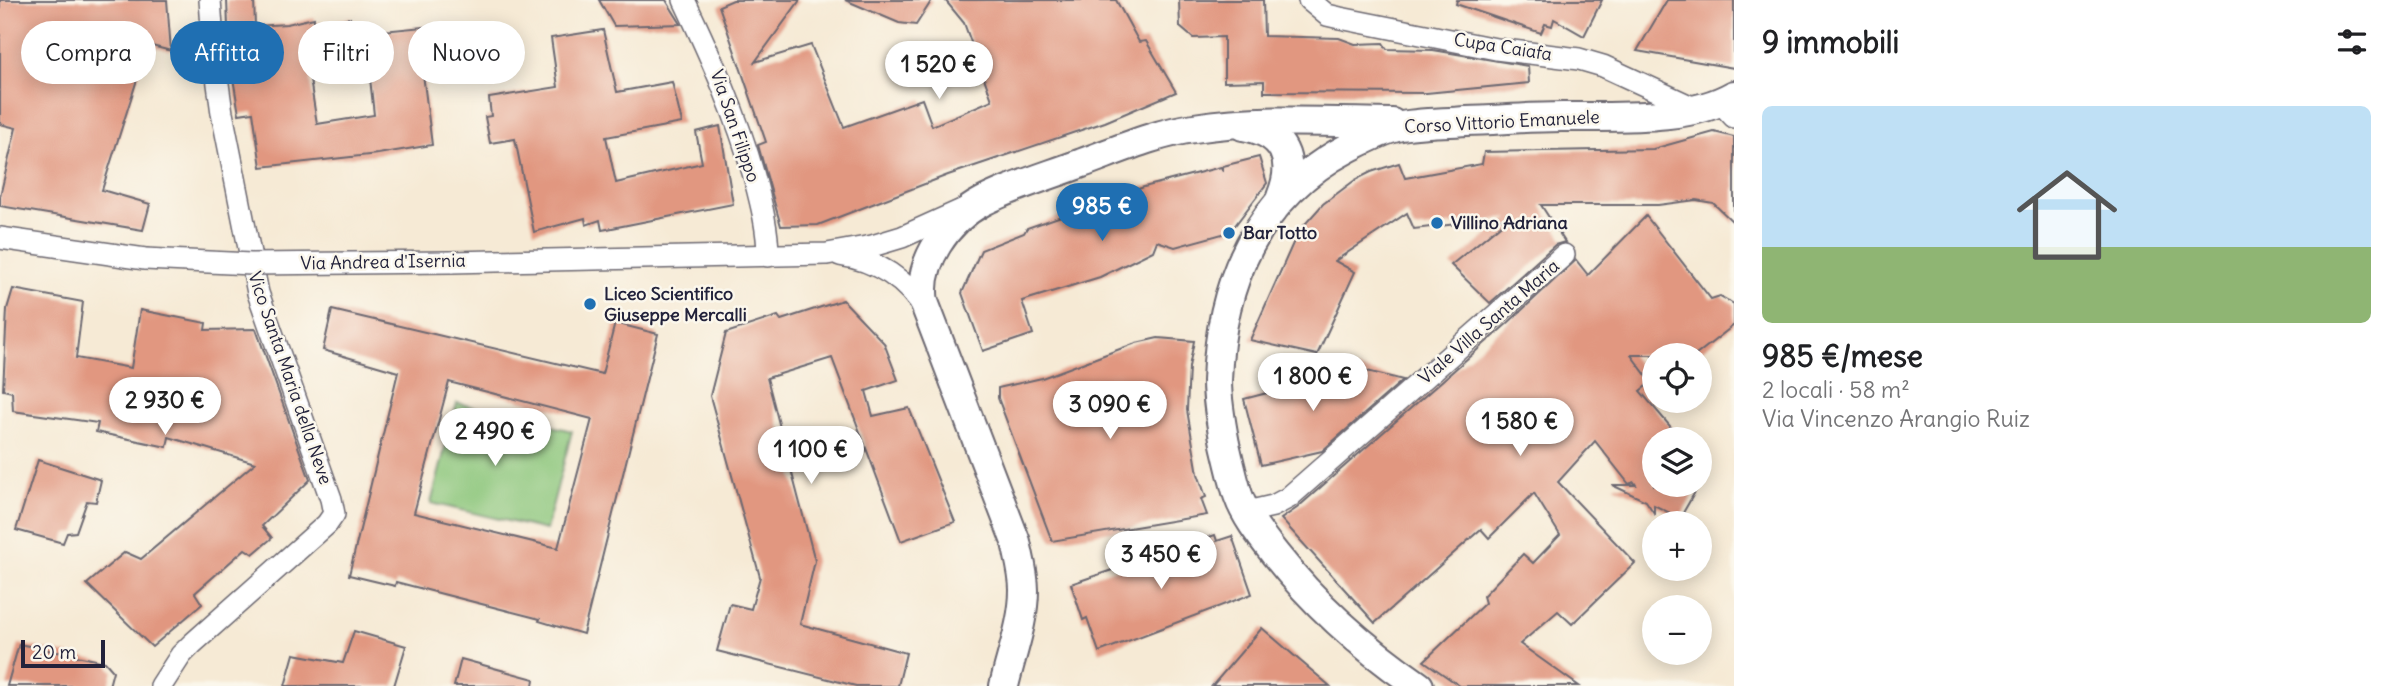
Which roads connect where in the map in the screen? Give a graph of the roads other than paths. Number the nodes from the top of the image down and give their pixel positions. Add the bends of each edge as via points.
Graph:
1 (210, 0) edge
2 (684, 0) edge
3 (1310, 0) edge
4 (1721, 106) edge
5 (1236, 124) junction
6 (1423, 124) junction
7 (1281, 198) junction
8 (982, 202) junction
9 (0, 237) edge
10 (827, 254) junction
11 (1564, 255) dead end
12 (768, 256) junction
13 (927, 314) junction
14 (1247, 512) junction
15 (161, 686) edge
16 (1004, 686) edge
17 (1419, 686) edge

1 - 15 street, Vico Santa Maria della Neve via 222,113 258,293 334,510 327,524 186,649
2 - 12 street, Via San Filippo via 746,148 767,230
3 - 4 street, Cupa Caiafa via 1327,15 1496,49 1579,59
4 - 6 street, Corso Vittorio Emanuele via 1665,114
5 - 6 street
5 - 7 street via 1262,130 1279,143 1289,171
5 - 8 street via 1173,132
6 - 7 street, Corso Vittorio Emanuele via 1396,127 1351,146 1315,168
7 - 14 street, Corso Vittorio Emanuele via 1236,274 1220,332 1219,416 1238,496
8 - 10 street via 902,237
8 - 13 street via 951,228 930,258 922,287
9 - 12 street, Via Andrea d'Isernia, bridge via 145,260 251,264
10 - 12 street, Via Andrea d'Isernia
10 - 13 street via 864,260 887,272 914,294
11 - 14 street, Viale Villa Santa Maria via 1288,498
13 - 16 street via 1018,551 1022,610
14 - 17 street, Corso Vittorio Emanuele via 1314,601

